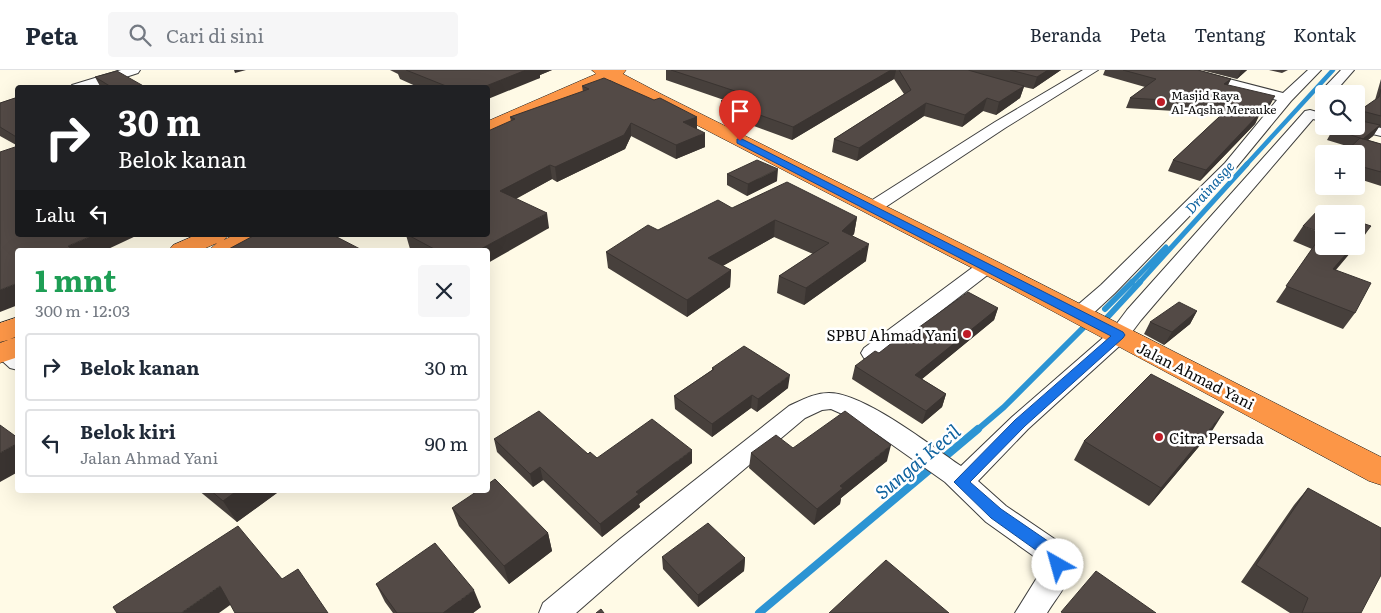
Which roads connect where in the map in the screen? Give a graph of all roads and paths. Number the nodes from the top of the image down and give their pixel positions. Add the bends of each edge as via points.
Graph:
1 (134, 70) edge
2 (1092, 70) edge
3 (1179, 70) edge
4 (1315, 70) edge
5 (1347, 70) edge
6 (605, 71) edge
7 (86, 85) edge
8 (1334, 85) edge
9 (1026, 94) dead end
10 (1286, 98) junction
11 (1044, 99) junction
12 (490, 116) edge
13 (1315, 118) edge
14 (490, 127) edge
15 (1365, 128) edge
16 (1381, 132) edge
17 (872, 208) junction
18 (211, 237) edge
19 (249, 237) edge
20 (186, 248) edge
21 (224, 248) edge
22 (987, 266) junction
23 (1100, 324) junction
24 (15, 332) edge
25 (8, 350) edge
26 (872, 353) edge
27 (1381, 472) edge
28 (957, 479) junction
29 (554, 613) edge
30 (1030, 613) edge

1 - 7 street
2 - 11 street
3 - 10 street
4 - 10 street
5 - 8 street
6 - 12 highway
6 - 14 highway
6 - 17 highway, Jalan Ahmad Yani
9 - 11 street
10 - 23 street via 1230,166 1108,289
11 - 17 street
13 - 23 street via 1134,315
15 - 16 street
17 - 22 highway, Jalan Ahmad Yani
18 - 20 highway
19 - 21 highway
22 - 23 highway, Jalan Ahmad Yani
22 - 26 street
23 - 27 highway, Jalan Ahmad Yani
23 - 28 street via 1020,423
24 - 25 highway
28 - 29 street via 886,428 842,404 830,401 807,406
28 - 30 street via 996,514 1048,549 1056,558 1056,571

